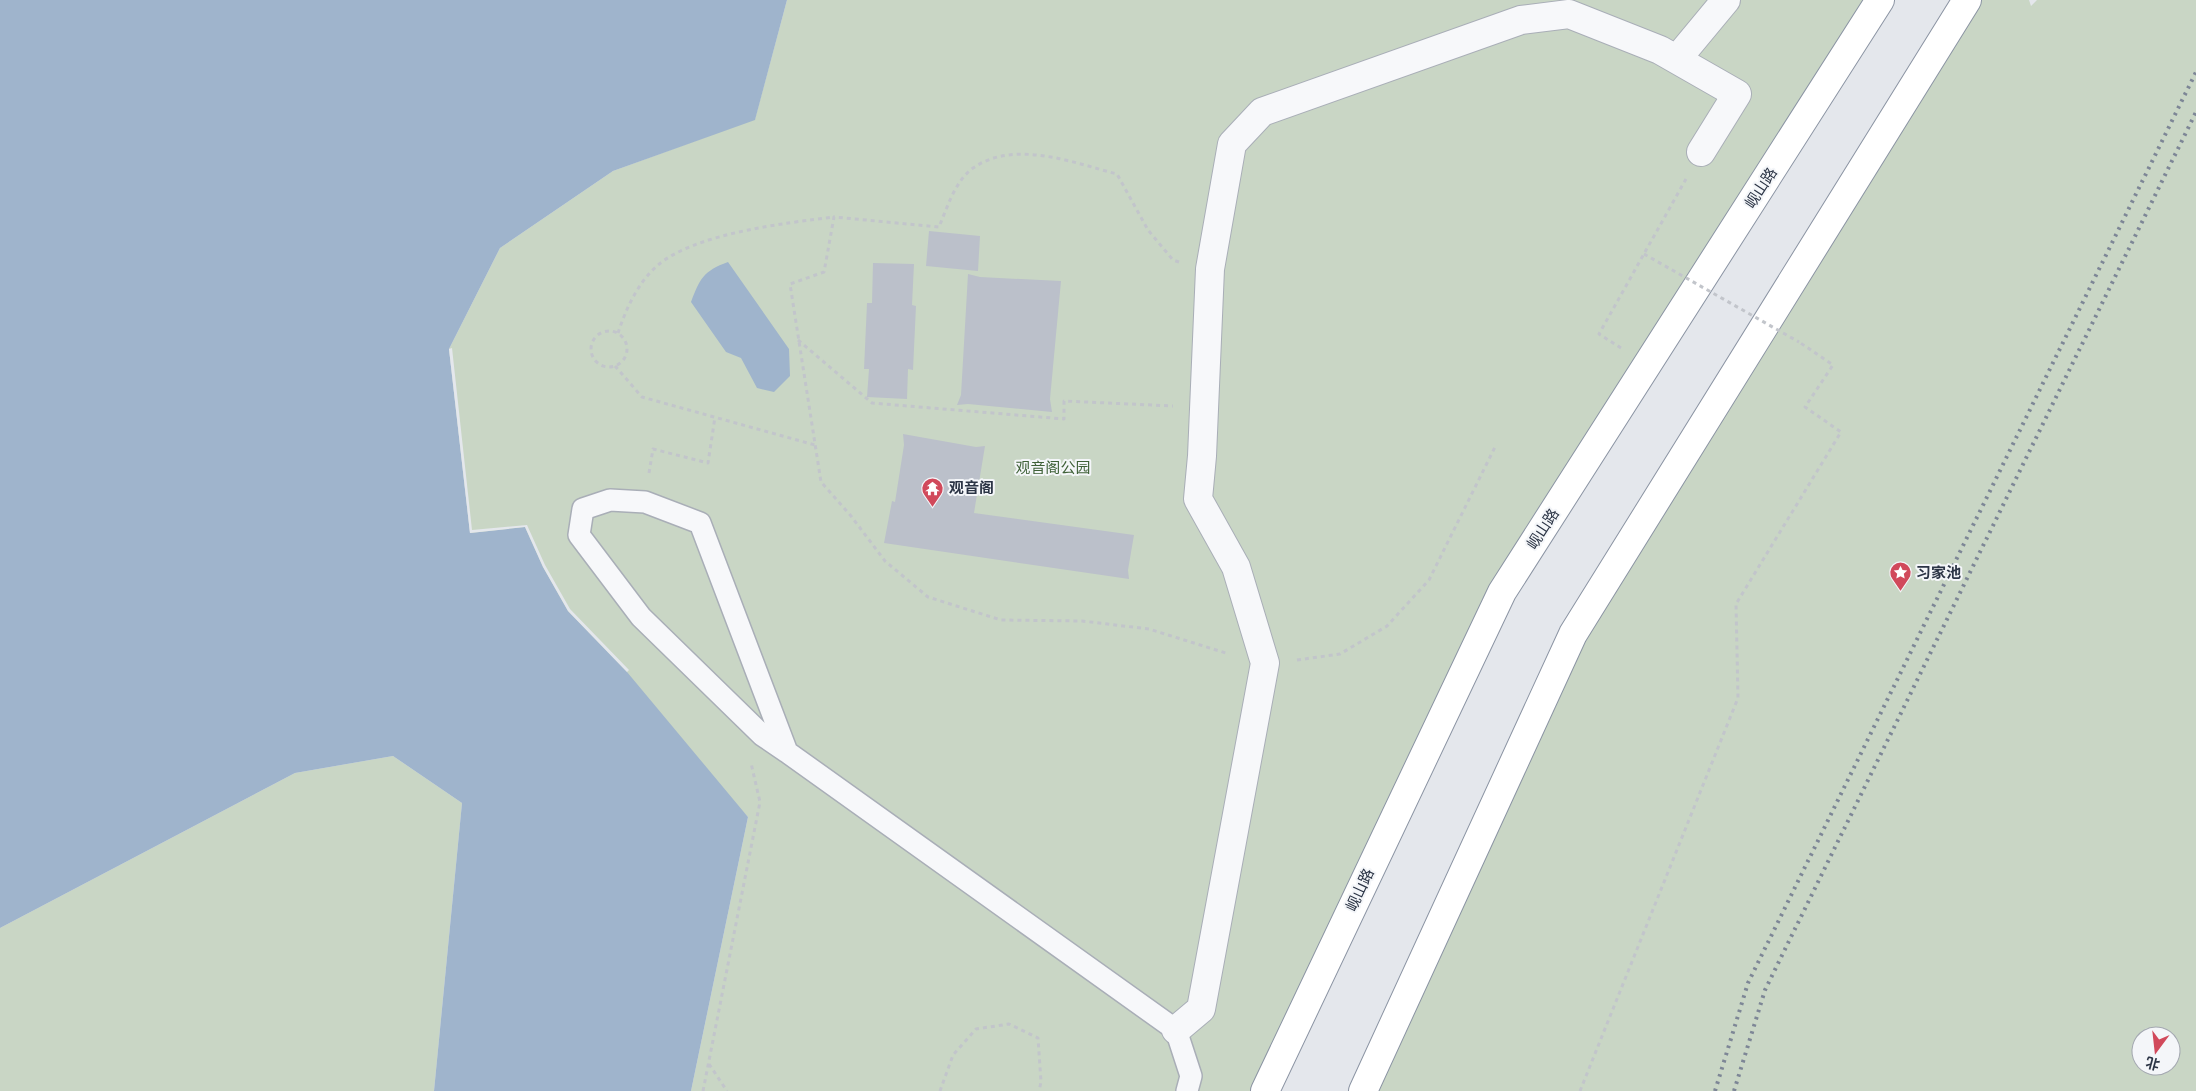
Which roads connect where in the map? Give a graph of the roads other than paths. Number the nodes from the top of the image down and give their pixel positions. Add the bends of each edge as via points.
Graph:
1 (1726, 0) edge
2 (1880, 0) edge
3 (1967, 0) edge
4 (1677, 59) junction
5 (1701, 152) road end
6 (787, 752) junction
7 (1176, 1030) junction
8 (1187, 1091) edge
9 (1265, 1091) edge
10 (1363, 1091) edge

1 - 4 street
2 - 9 highway, 岘山路 via 1502,592
3 - 10 highway via 1573,634
4 - 5 street via 1738,94
4 - 7 street via 1569,14 1521,20 1262,112 1232,144 1210,269 1198,499 1236,566 1266,663 1202,1009
6 - 6 lane via 762,734 640,617 579,535 584,509 610,500 645,502 700,523
6 - 7 lane
7 - 8 lane via 1191,1076

